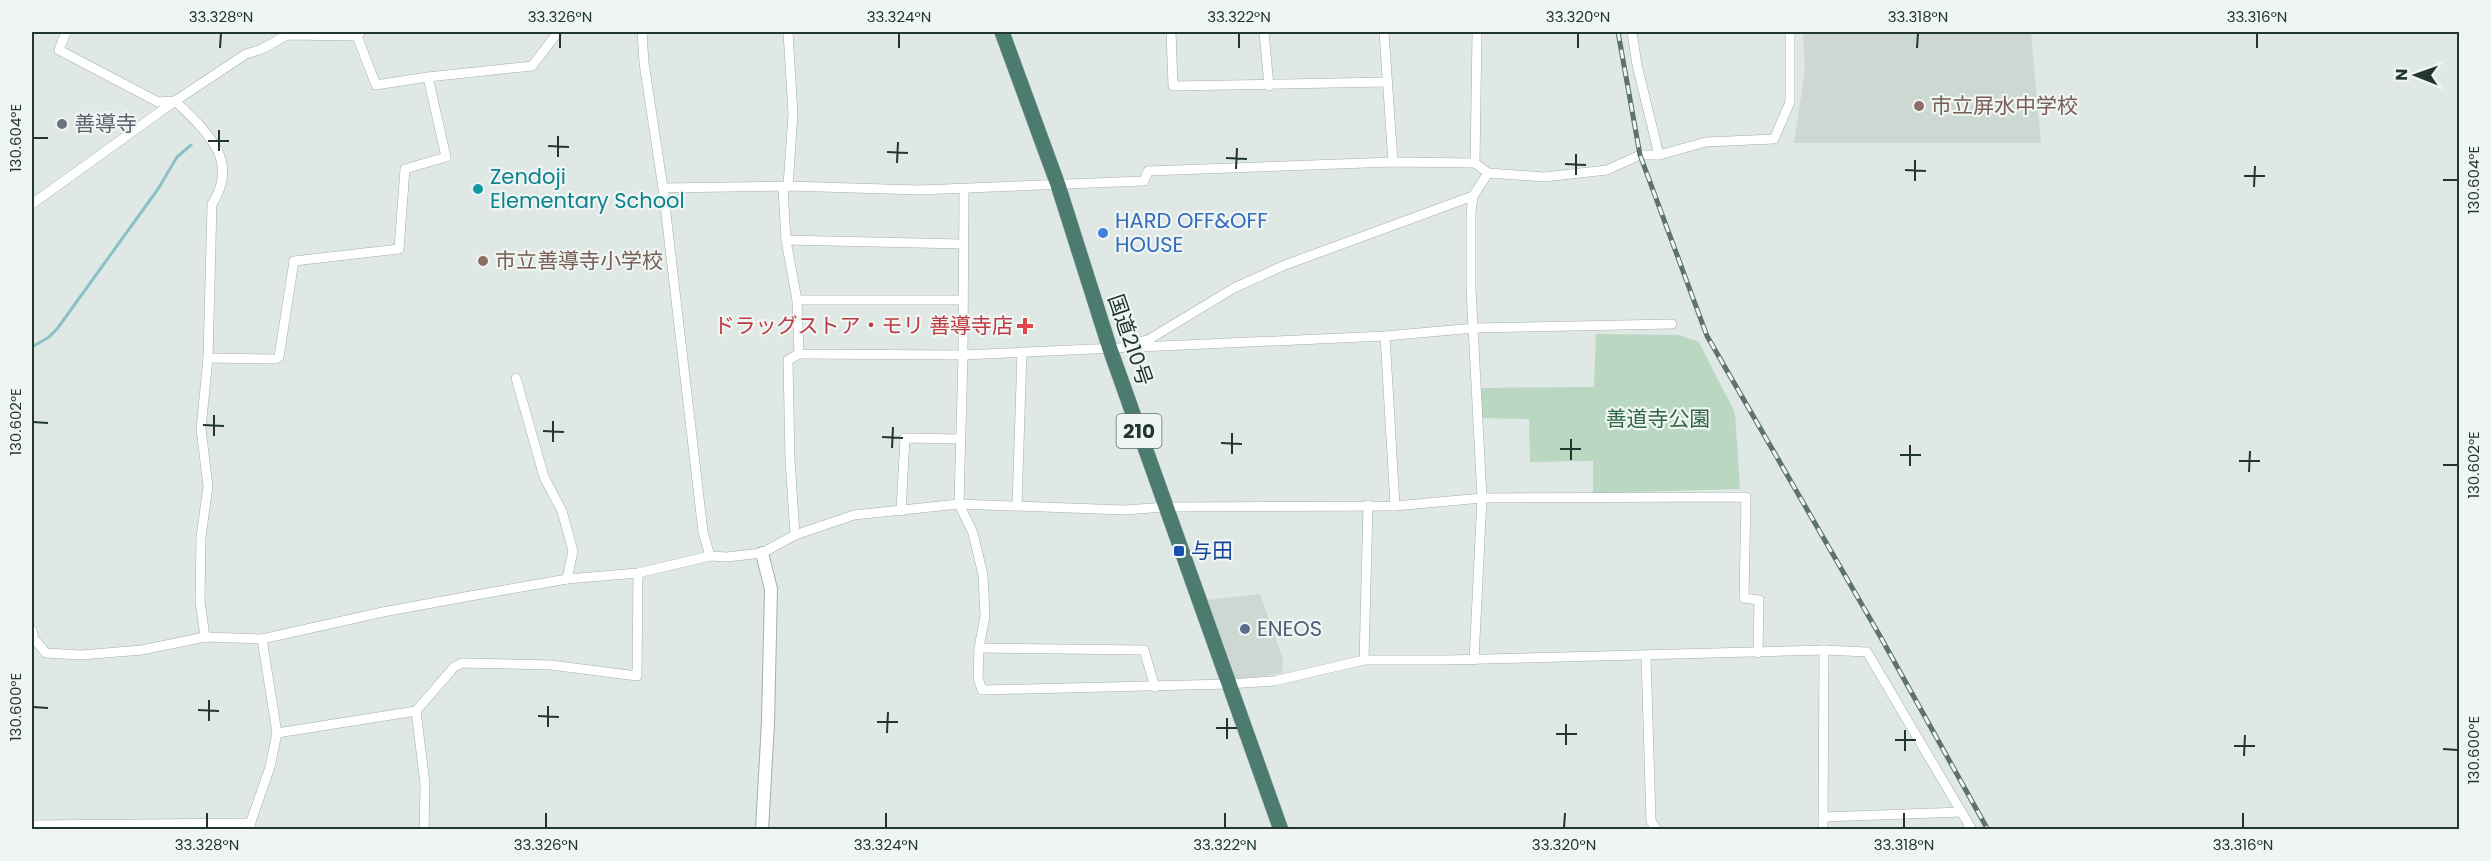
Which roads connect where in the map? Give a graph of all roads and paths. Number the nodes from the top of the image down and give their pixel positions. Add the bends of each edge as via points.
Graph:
1 (66, 32) edge
2 (558, 32) edge
3 (642, 32) edge
4 (788, 32) edge
5 (1002, 32) edge
6 (1171, 32) edge
7 (1264, 32) edge
8 (1384, 32) edge
9 (1478, 32) edge
10 (1632, 32) edge
11 (1790, 32) edge
12 (287, 33) edge
13 (360, 33) edge
14 (428, 77) junction
15 (1386, 82) junction
16 (1269, 86) junction
17 (175, 101) junction
18 (1659, 155) junction
19 (1393, 162) junction
20 (1474, 163) junction
21 (1488, 173) junction
22 (1058, 185) junction
23 (785, 186) junction
24 (663, 188) junction
25 (964, 189) junction
26 (1473, 196) junction
27 (32, 204) edge
28 (786, 240) junction
29 (962, 244) junction
30 (797, 300) junction
31 (962, 300) junction
32 (1672, 324) dead end
33 (1475, 328) junction
34 (1385, 336) junction
35 (1110, 349) junction
36 (1022, 352) junction
37 (799, 354) junction
38 (963, 355) junction
39 (208, 358) junction
40 (516, 378) dead end
41 (961, 439) junction
42 (1482, 498) junction
43 (959, 504) junction
44 (1017, 505) junction
45 (1368, 505) junction
46 (1395, 506) junction
47 (1166, 507) junction
48 (902, 511) junction
49 (795, 535) junction
50 (762, 553) junction
51 (710, 556) junction
52 (638, 573) junction
53 (567, 579) junction
54 (32, 630) edge
55 (205, 638) junction
56 (262, 639) junction
57 (979, 648) junction
58 (1824, 650) junction
59 (1758, 653) junction
60 (1646, 656) junction
61 (1364, 660) junction
62 (1474, 660) junction
63 (1228, 684) junction
64 (1155, 687) junction
65 (416, 711) junction
66 (277, 733) junction
67 (1962, 812) junction
68 (1823, 817) junction
69 (32, 825) edge
70 (249, 826) edge
71 (96, 827) edge
72 (424, 830) edge
73 (762, 830) edge
74 (1281, 830) edge
75 (1657, 830) edge
76 (1823, 830) edge
77 (1972, 830) edge

1 - 17 street via 59,50 158,102
2 - 14 street via 532,66
3 - 24 street
4 - 23 street via 793,114
5 - 22 highway, 国道210号 / 210
6 - 16 street via 1173,86
7 - 16 street
8 - 15 street
9 - 20 street
10 - 18 street
11 - 18 street via 1790,102 1774,139 1706,142
12 - 13 street
12 - 17 street via 246,54
13 - 14 street via 376,85
14 - 39 street via 446,157 405,169 399,249 294,261 279,357
15 - 16 street
15 - 19 street
17 - 27 street
17 - 39 street via 206,130 224,162 221,190 212,204
18 - 21 street via 1640,155 1607,170 1544,177
19 - 20 street
19 - 22 street via 1148,171 1144,181
20 - 21 street
21 - 26 street
22 - 25 street
22 - 35 highway, 国道210号 / 210
23 - 24 street
23 - 25 street
23 - 28 street
24 - 51 street via 703,532
25 - 29 street
26 - 33 street
26 - 35 street via 1285,265 1234,288 1149,340
28 - 29 street
28 - 30 street
29 - 31 street
30 - 31 street
30 - 37 street
31 - 38 street
32 - 33 street
33 - 34 street
33 - 42 street
34 - 35 street
34 - 46 street
35 - 36 street
35 - 47 highway, 国道210号 / 210
36 - 38 street
36 - 44 street
37 - 38 street
37 - 49 street via 788,360
38 - 41 street
39 - 55 street via 201,429 208,486 201,537 200,601
40 - 53 street via 544,477 562,511 573,551
41 - 43 street
41 - 48 street via 905,438
42 - 46 street
42 - 59 street via 1746,497 1744,598 1759,600
42 - 62 street
43 - 44 street
43 - 48 street
43 - 57 street via 973,533 983,575 985,616
44 - 47 street via 1074,510
45 - 46 street
45 - 47 street
45 - 61 street
47 - 63 highway, 国道210号 / 210
48 - 49 street via 854,515
49 - 50 street
50 - 51 street
50 - 73 street via 771,590
51 - 52 street
52 - 53 street
52 - 65 street via 637,676 551,665 462,663 454,667
53 - 56 street via 383,612
54 - 55 street via 46,653 81,655 142,650
55 - 56 street
56 - 66 street
57 - 64 street via 1144,650
57 - 64 street via 978,678 982,690
58 - 59 street
58 - 67 street via 1867,652
58 - 68 street
59 - 60 street
60 - 62 street
60 - 75 street via 1651,821
61 - 62 street
61 - 63 street via 1274,681
63 - 64 street
63 - 74 highway, 国道210号 / 210
65 - 66 street
65 - 72 street via 425,784
66 - 70 street via 270,767
67 - 68 street
67 - 77 street
68 - 76 street
69 - 71 street
70 - 71 street

